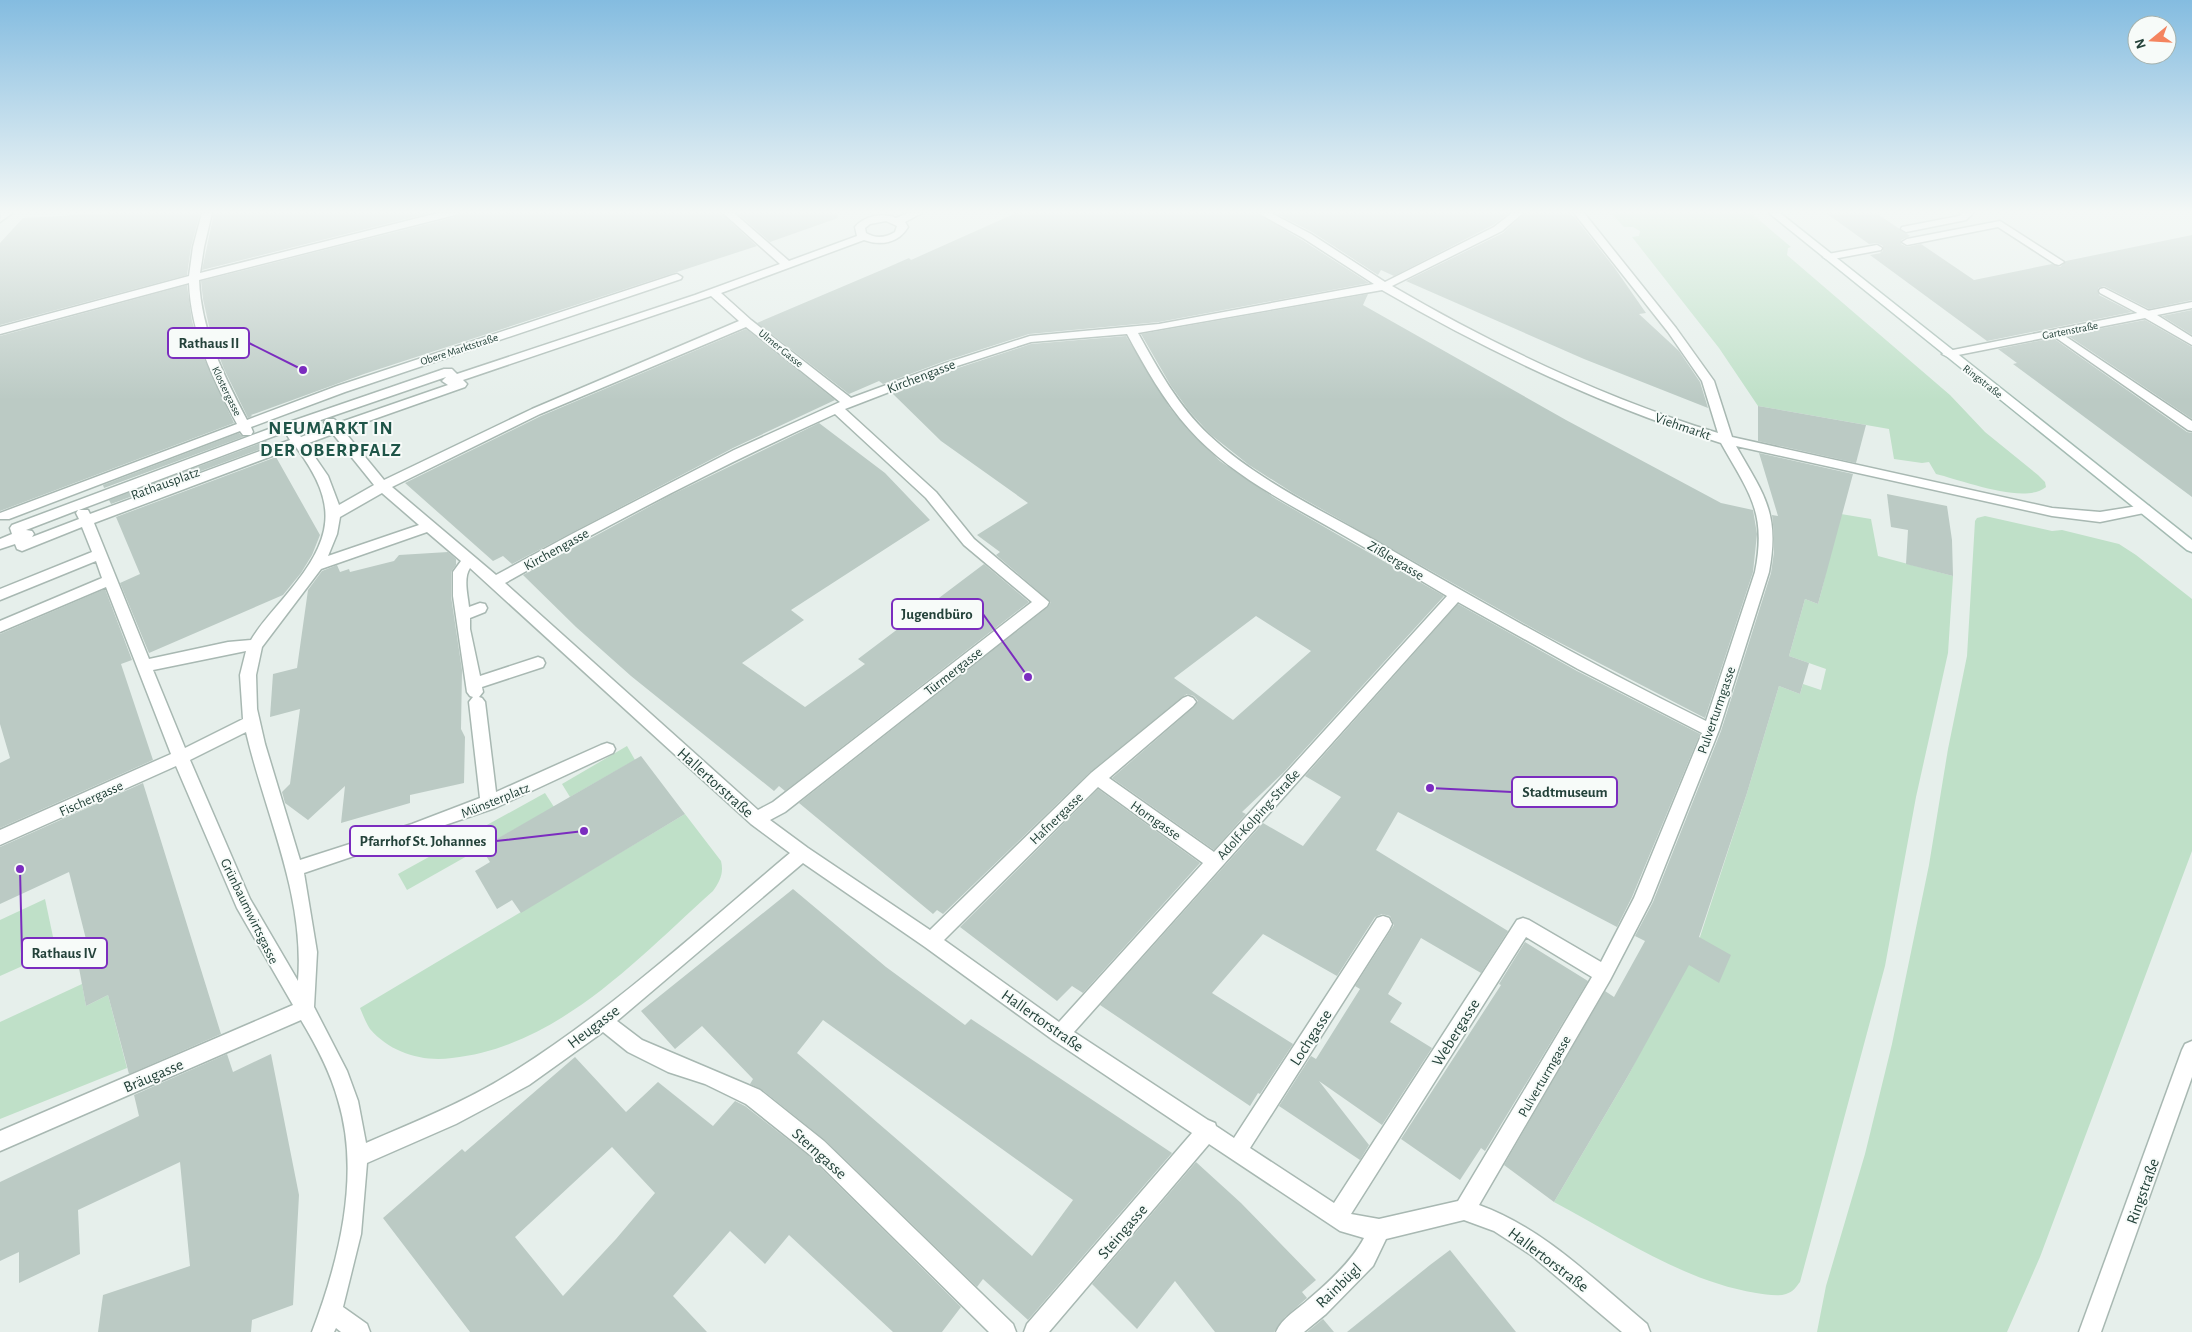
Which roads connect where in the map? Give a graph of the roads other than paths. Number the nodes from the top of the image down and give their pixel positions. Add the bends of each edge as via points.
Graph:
1 (205, 275) edge
2 (762, 275) edge
3 (1367, 275) edge
4 (1406, 275) edge
5 (1628, 275) edge
6 (1851, 275) edge
7 (676, 277) dead end
8 (194, 278) junction
9 (1384, 286) junction
10 (2104, 291) dead end
11 (713, 292) junction
12 (2192, 305) edge
13 (2147, 314) junction
14 (747, 322) junction
15 (1131, 331) junction
16 (0, 332) edge
17 (2056, 333) junction
18 (2192, 342) edge
19 (1948, 354) junction
20 (456, 379) junction
21 (843, 406) junction
22 (243, 424) junction
23 (332, 425) junction
24 (2192, 427) edge
25 (1726, 440) junction
26 (299, 442) junction
27 (258, 452) junction
28 (385, 489) junction
29 (2144, 509) junction
30 (332, 515) junction
31 (4, 516) dead end
32 (86, 520) junction
33 (429, 526) junction
34 (20, 537) junction
35 (0, 544) edge
36 (2192, 547) edge
37 (99, 554) junction
38 (469, 560) junction
39 (318, 565) junction
40 (110, 580) junction
41 (496, 582) junction
42 (0, 595) edge
43 (1456, 595) junction
44 (480, 608) dead end
45 (463, 614) junction
46 (0, 627) edge
47 (254, 645) junction
48 (538, 663) dead end
49 (144, 666) junction
50 (475, 694) junction
51 (1188, 702) dead end
52 (253, 721) junction
53 (1711, 730) junction
54 (607, 749) dead end
55 (181, 756) junction
56 (1097, 778) junction
57 (489, 803) junction
58 (757, 819) junction
59 (0, 838) edge
60 (802, 853) junction
61 (1215, 862) junction
62 (294, 869) junction
63 (1382, 924) dead end
64 (931, 940) junction
65 (1604, 974) junction
66 (305, 1009) junction
67 (603, 1021) junction
68 (1060, 1034) junction
69 (2192, 1050) edge
70 (1208, 1130) junction
71 (0, 1141) edge
72 (1237, 1151) junction
73 (357, 1157) junction
74 (1464, 1210) junction
75 (1338, 1218) junction
76 (1379, 1230) junction
77 (332, 1312) junction
78 (323, 1332) edge
79 (358, 1332) edge
80 (1005, 1332) edge
81 (1035, 1332) edge
82 (1287, 1332) edge
83 (1639, 1332) edge
84 (2090, 1332) edge

1 - 8 street
2 - 11 street, Obere Marktstraße
3 - 9 street, Viehmarkt
4 - 9 street, Kirchengasse
5 - 25 street, Pulverturmgasse via 1700,367 1714,396
6 - 19 street, Ringstraße
7 - 22 street, Obere Marktstraße via 400,368
8 - 16 street
8 - 22 street, Klostergasse via 206,345
9 - 15 street, Kirchengasse
9 - 25 street, Viehmarkt via 1432,314 1541,368 1668,422
10 - 13 street
11 - 14 street, Ulmer Gasse
11 - 20 street, Obere Marktstraße
12 - 13 street, Gartenstraße
13 - 17 street, Gartenstraße
13 - 18 street
14 - 21 street, Ulmer Gasse
14 - 28 street via 503,425
15 - 21 street, Kirchengasse via 1021,341
15 - 43 street, Zißlergasse via 1188,419 1205,438 1281,492
17 - 19 street, Gartenstraße
17 - 24 street
19 - 29 street, Ringstraße
20 - 23 street via 461,384
20 - 27 street via 448,372
21 - 41 street, Kirchengasse via 738,453
21 - 58 street, Türmergasse via 931,495 969,542 1042,602 779,807
22 - 27 street, Klostergasse
22 - 31 street, Obere Marktstraße
23 - 26 street
23 - 28 street
25 - 29 street, Viehmarkt via 2052,512 2100,517
25 - 53 street, Pulverturmgasse via 1759,498 1765,518 1767,547 1762,572
26 - 27 street
26 - 27 street, Rathausplatz
26 - 30 street via 328,487
27 - 32 street, Rathausplatz
27 - 34 street via 17,528
28 - 30 street
28 - 33 street
29 - 36 street, Ringstraße
30 - 39 street via 330,533
32 - 34 street, Rathausplatz
32 - 37 street, Grünbaumwirtsgasse
33 - 38 street
33 - 39 street
34 - 35 street, Rathausplatz
37 - 40 street, Grünbaumwirtsgasse
37 - 42 street
38 - 41 street
38 - 45 street via 460,572
39 - 47 street
40 - 46 street
40 - 49 street, Grünbaumwirtsgasse
41 - 58 street, Hallertorstraße
43 - 53 street, Zißlergasse
43 - 61 street, Adolf-Kolping-Straße
44 - 45 street
45 - 50 street
47 - 49 street
47 - 52 street via 248,677
48 - 50 street
49 - 55 street, Grünbaumwirtsgasse
50 - 57 street
51 - 56 street, Hafnergasse
52 - 55 street
52 - 62 street via 264,772
53 - 65 street, Pulverturmgasse via 1642,901
54 - 57 street, Münsterplatz
55 - 59 street, Fischergasse
55 - 66 street, Grünbaumwirtsgasse via 244,904 266,947
56 - 61 street, Horngasse
56 - 64 street, Hafnergasse
57 - 62 street, Münsterplatz via 380,843
58 - 60 street, Hallertorstraße
60 - 64 street, Hallertorstraße
60 - 67 street, Heugasse
61 - 68 street, Adolf-Kolping-Straße
62 - 66 street via 307,944
63 - 72 street, Lochgasse
64 - 68 street, Hallertorstraße
65 - 74 street, Pulverturmgasse
65 - 75 street, Webergasse via 1523,926
66 - 71 street, Bräugasse
66 - 73 street, Grünbaumwirtsgasse via 341,1079 355,1132
67 - 73 street, Heugasse via 522,1078 487,1098
67 - 80 street, Sterngasse via 636,1046 754,1097 817,1148
68 - 70 street, Hallertorstraße
69 - 84 street, Ringstraße
70 - 72 street, Hallertorstraße
70 - 81 street, Steingasse
72 - 75 street, Hallertorstraße
73 - 77 street, Grünbaumwirtsgasse via 349,1235
74 - 76 street, Hallertorstraße
74 - 83 street, Hallertorstraße via 1500,1223 1539,1247
75 - 76 street, Hallertorstraße via 1347,1224
76 - 82 street, Rainbügl via 1366,1258
77 - 78 street, Grünbaumwirtsgasse
77 - 79 street

